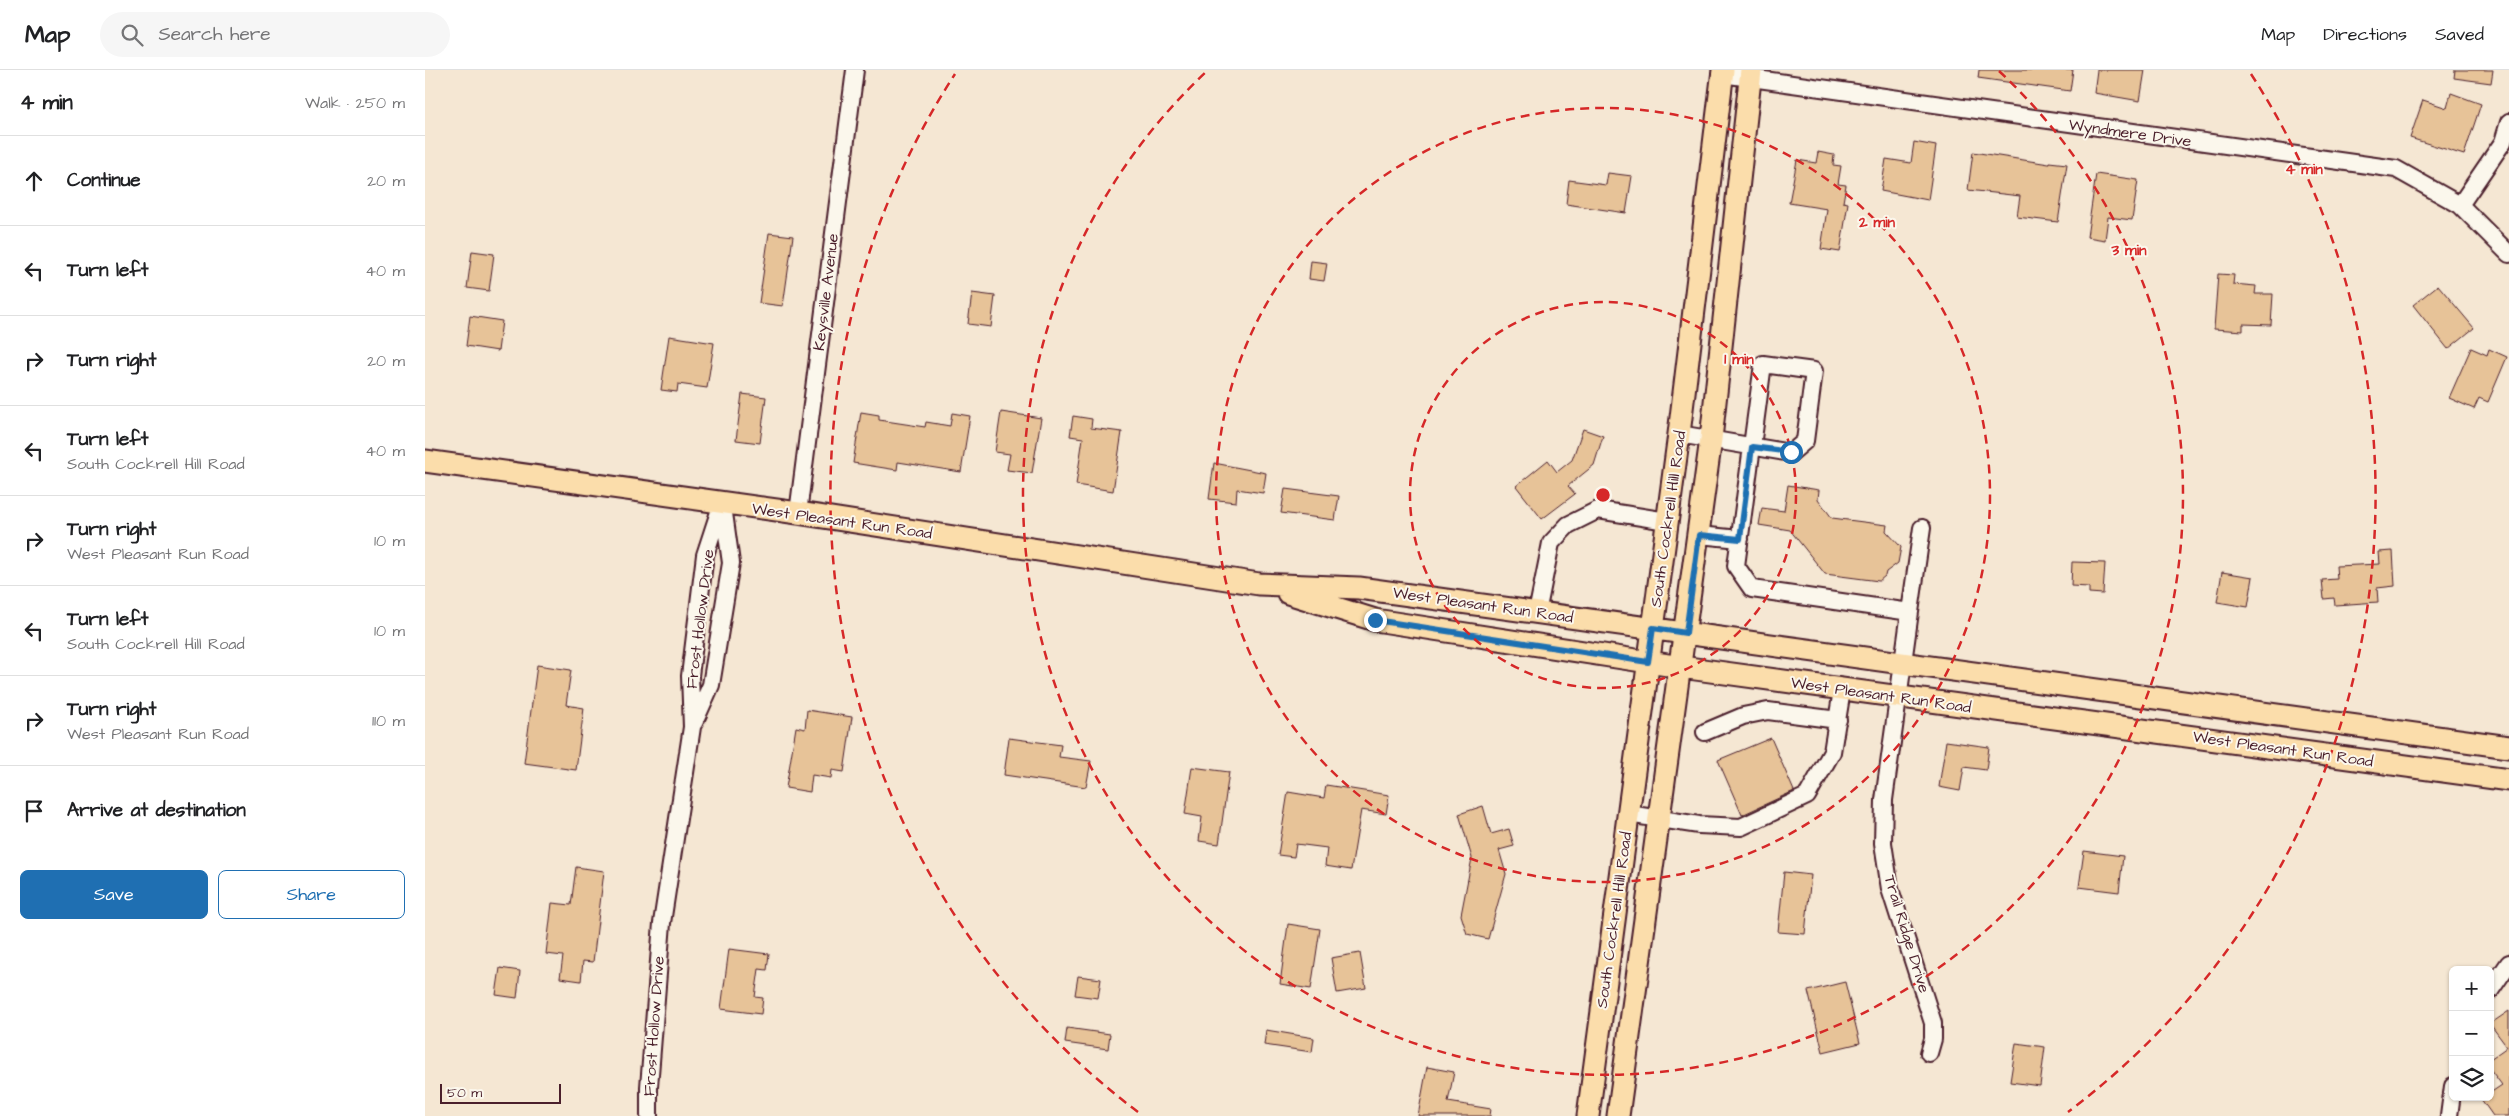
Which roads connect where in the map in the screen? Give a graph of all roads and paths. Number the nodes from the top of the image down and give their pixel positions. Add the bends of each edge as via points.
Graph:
1 (855, 70) edge
2 (1723, 72) edge
3 (1751, 74) edge
4 (2509, 122) edge
5 (2460, 205) junction
6 (2509, 254) edge
7 (1679, 434) junction
8 (1711, 439) junction
9 (1752, 447) junction
10 (425, 460) edge
11 (722, 503) junction
12 (798, 513) junction
13 (1667, 521) junction
14 (1922, 528) dead end
15 (1699, 535) junction
16 (1740, 539) junction
17 (1259, 584) junction
18 (1537, 612) junction
19 (1910, 612) junction
20 (1653, 628) junction
21 (1686, 633) junction
22 (1648, 662) junction
23 (1902, 665) junction
24 (1681, 667) junction
25 (1842, 690) junction
26 (1899, 698) junction
27 (1837, 720) junction
28 (692, 727) junction
29 (1705, 732) dead end
30 (2509, 748) edge
31 (2509, 780) edge
32 (1628, 814) junction
33 (1659, 819) junction
34 (2509, 963) edge
35 (2494, 984) edge
36 (1929, 1052) dead end
37 (2451, 1101) edge
38 (649, 1116) edge
39 (1587, 1116) edge
40 (1619, 1116) edge
41 (2449, 1116) edge

1 - 12 street, Keysville Avenue
2 - 3 street, Wyndmere Drive
2 - 7 main road, South Cockrell Hill Road
3 - 5 street, Wyndmere Drive via 2111,130 2396,169
3 - 8 main road, South Cockrell Hill Road
4 - 5 street via 2503,142
5 - 6 street, Wyndmere Drive
7 - 8 street
7 - 13 main road, South Cockrell Hill Road
8 - 9 street
8 - 15 main road, South Cockrell Hill Road
9 - 9 street via 1791,452 1805,441 1814,371 1763,364
9 - 16 street
10 - 11 main road, West Pleasant Run Road
11 - 12 main road, West Pleasant Run Road
11 - 28 street, Frost Hollow Drive via 705,554 690,676
11 - 28 street, Frost Hollow Drive via 731,563 711,686
12 - 17 main road, West Pleasant Run Road
13 - 18 street via 1599,510 1568,525 1551,543
13 - 20 main road, South Cockrell Hill Road
14 - 19 street, Trail Ridge Drive
15 - 16 street
15 - 21 main road, South Cockrell Hill Road
16 - 19 street via 1737,566 1751,589
17 - 18 main road, West Pleasant Run Road via 1359,588
17 - 22 main road, West Pleasant Run Road via 1375,620
18 - 20 main road, West Pleasant Run Road
19 - 23 street, Trail Ridge Drive
20 - 21 main road, West Pleasant Run Road
20 - 22 main road, South Cockrell Hill Road
21 - 23 main road, West Pleasant Run Road
21 - 24 main road, South Cockrell Hill Road
22 - 24 main road, West Pleasant Run Road
22 - 32 main road, South Cockrell Hill Road
23 - 26 street, Trail Ridge Drive
23 - 30 main road, West Pleasant Run Road
24 - 25 main road, West Pleasant Run Road
24 - 33 main road, South Cockrell Hill Road
25 - 26 main road, West Pleasant Run Road
25 - 27 street
26 - 31 main road, West Pleasant Run Road
26 - 36 street, Trail Ridge Drive via 1883,800 1883,844 1890,888 1933,1023
27 - 29 street via 1768,711 1743,716
27 - 33 street via 1832,752 1807,796 1741,827
28 - 38 street, Frost Hollow Drive via 662,923
32 - 33 street
32 - 39 main road, South Cockrell Hill Road
33 - 40 main road, South Cockrell Hill Road
34 - 35 street
37 - 41 street

